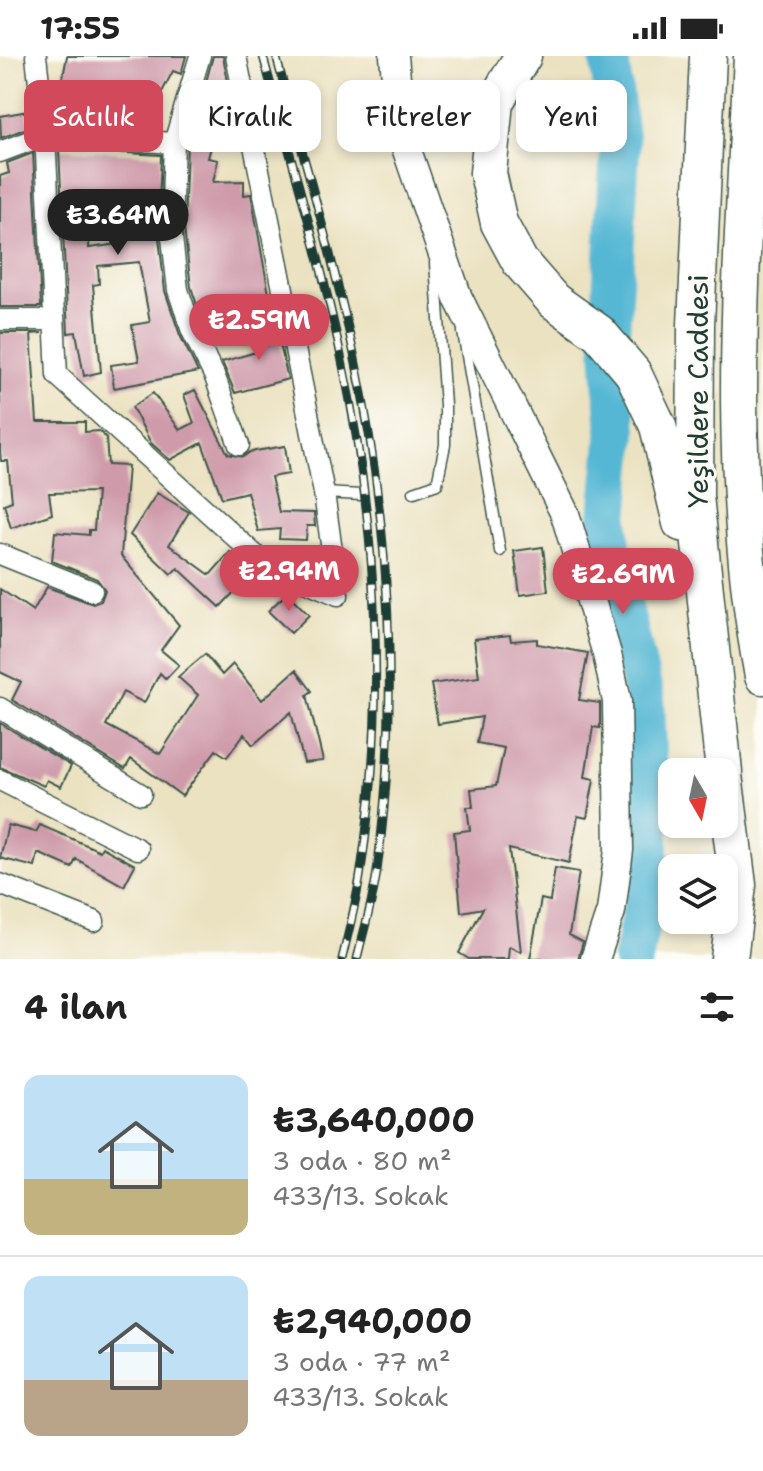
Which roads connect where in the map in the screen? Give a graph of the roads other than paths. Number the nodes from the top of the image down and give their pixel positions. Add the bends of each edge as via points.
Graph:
1 (36, 56) edge
2 (200, 56) edge
3 (236, 56) edge
4 (394, 56) edge
5 (523, 56) edge
6 (708, 56) edge
7 (752, 56) edge
8 (39, 80) edge
9 (163, 142) edge
10 (24, 143) edge
11 (174, 143) junction
12 (0, 152) edge
13 (46, 152) edge
14 (432, 224) junction
15 (458, 298) junction
16 (285, 306) junction
17 (0, 320) edge
18 (54, 320) junction
19 (192, 331) junction
20 (239, 445) dead end
21 (763, 468) edge
22 (414, 492) dead end
23 (324, 493) junction
24 (361, 495) dead end
25 (500, 551) dead end
26 (0, 554) edge
27 (92, 591) dead end
28 (751, 620) junction
29 (712, 676) junction
30 (763, 676) edge
31 (0, 708) edge
32 (722, 758) edge
33 (0, 780) edge
34 (141, 794) dead end
35 (138, 849) dead end
36 (0, 884) edge
37 (94, 921) dead end
38 (716, 934) edge
39 (729, 934) edge
40 (595, 959) edge
41 (704, 959) edge
42 (729, 959) edge

1 - 8 street
2 - 11 street
3 - 16 street
4 - 14 street via 401,133
5 - 29 highway via 495,102 488,173 499,223 520,262 554,301 599,333 633,373 658,426
6 - 29 highway, Yeşildere Caddesi via 696,325 695,496
7 - 28 highway, Yeşildere Caddesi via 738,449
9 - 11 street
10 - 12 street
11 - 19 street via 171,229 178,290
13 - 18 street
14 - 15 street
14 - 22 lane via 445,445 437,484
15 - 25 lane
15 - 40 street via 565,514 617,701 619,850 611,911
16 - 19 street
16 - 23 street
17 - 18 street
18 - 23 street via 57,375 265,564 338,595
19 - 20 street
21 - 28 highway
23 - 24 lane
26 - 27 street
28 - 30 highway, Yeşildere Caddesi
29 - 32 highway, Yeşildere Caddesi
31 - 34 street
33 - 35 street
36 - 37 street
38 - 41 highway
39 - 42 highway, Yeşildere Caddesi

